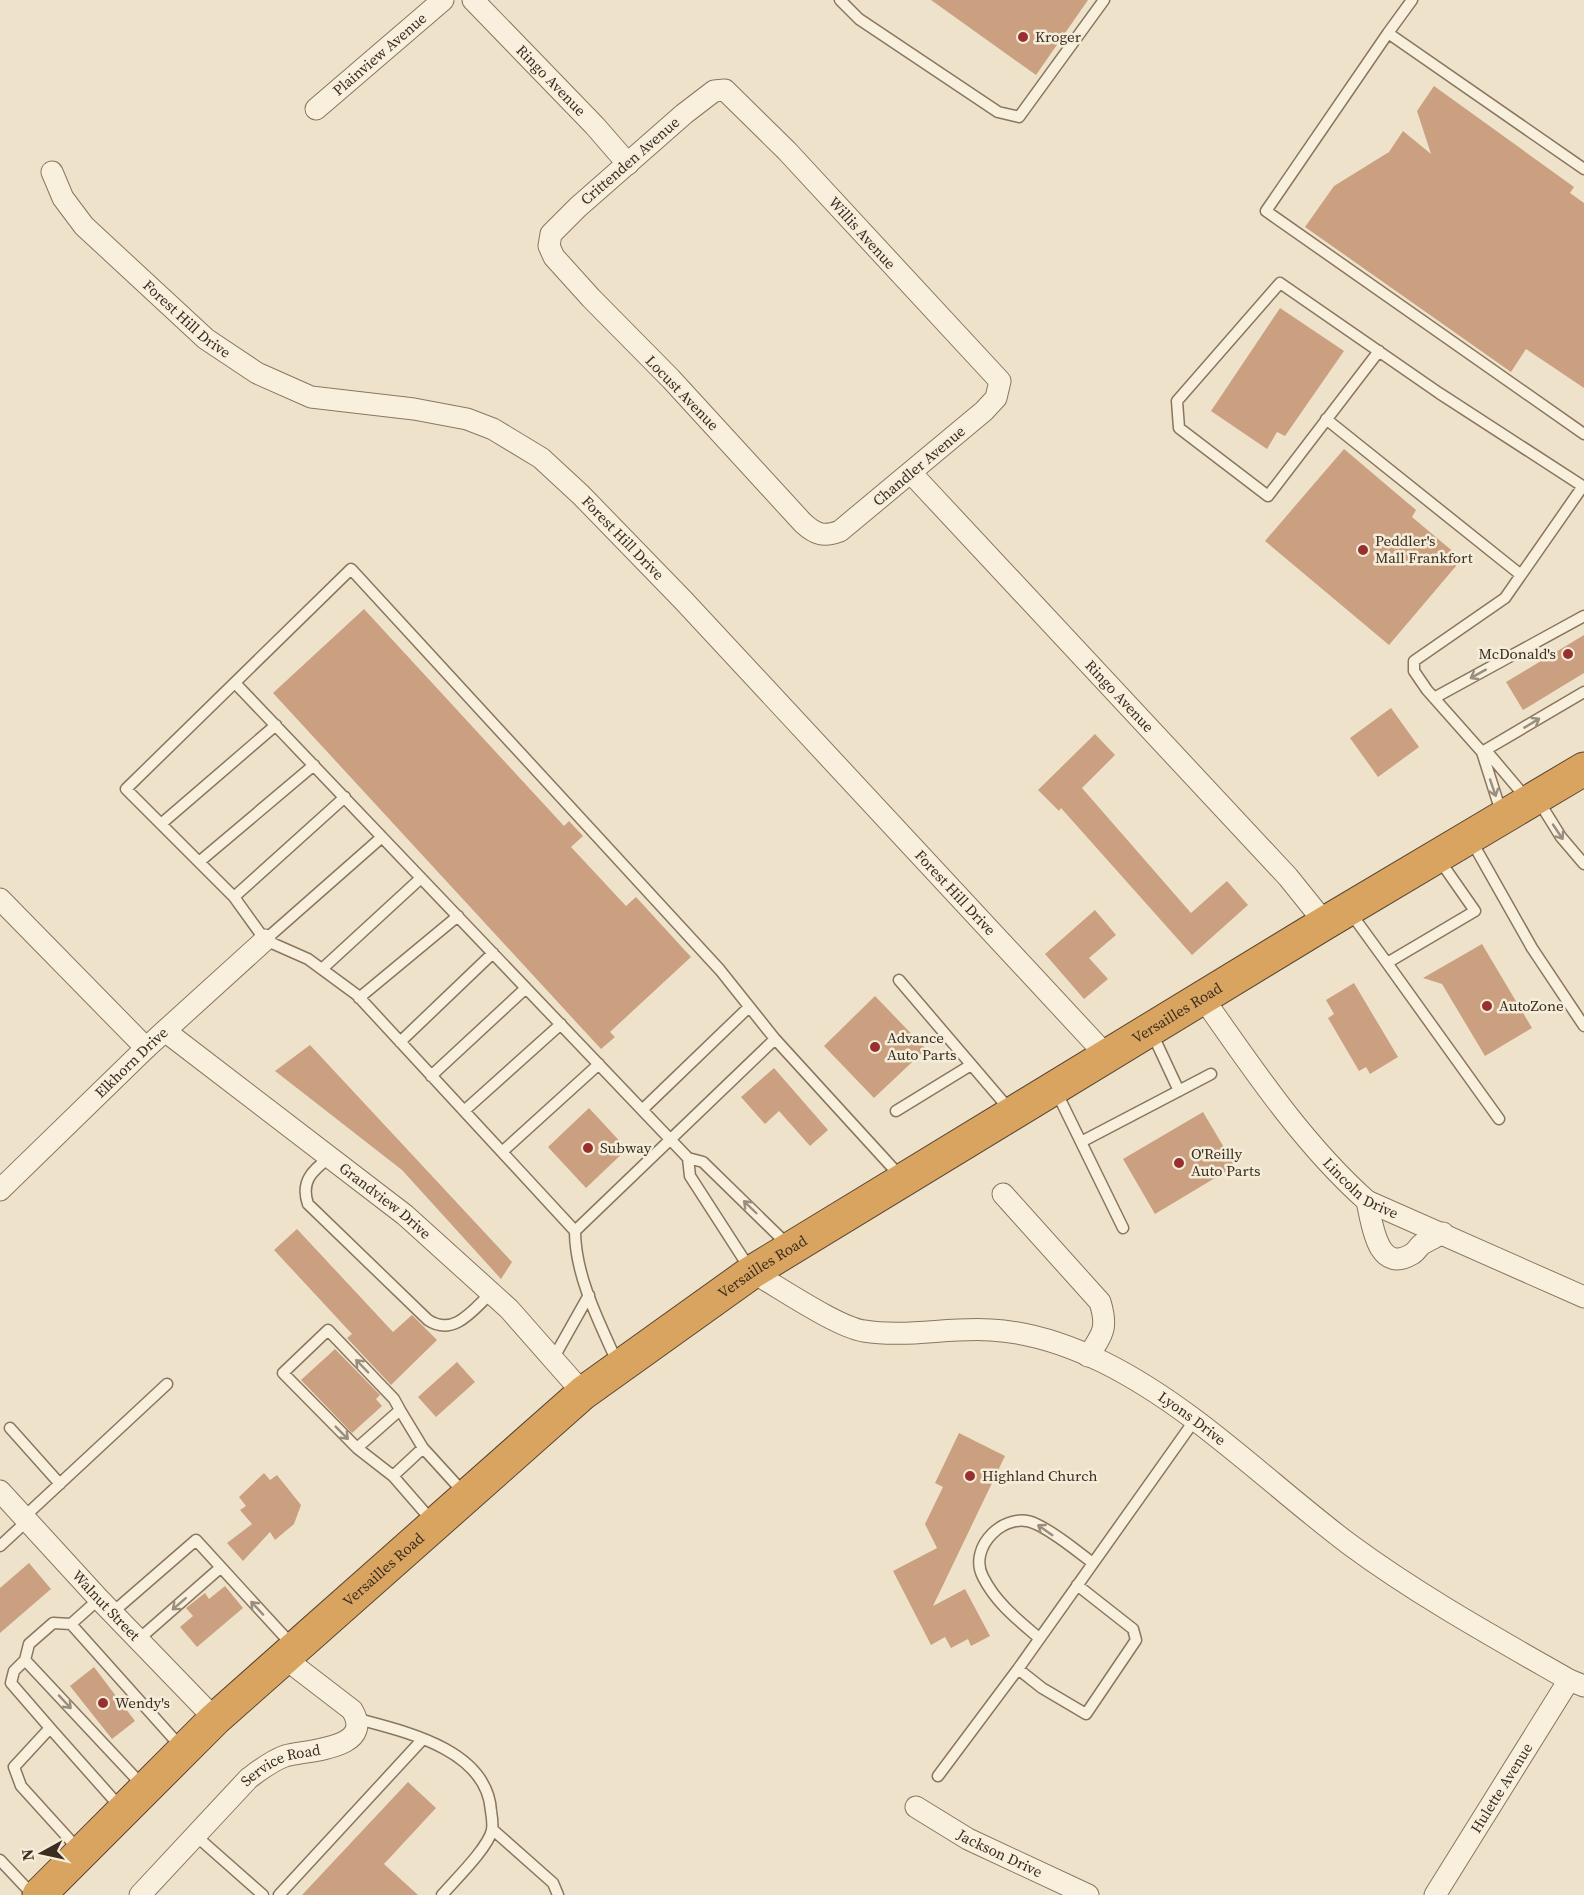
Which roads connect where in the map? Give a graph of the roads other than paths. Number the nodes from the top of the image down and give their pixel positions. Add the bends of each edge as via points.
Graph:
1 (443, 0) edge
2 (473, 0) edge
3 (840, 0) edge
4 (1104, 0) edge
5 (1412, 0) edge
6 (1388, 33) junction
7 (721, 90) joint
8 (316, 110) dead end
9 (628, 164) junction
10 (1584, 169) edge
11 (52, 172) dead end
12 (549, 242) joint
13 (1379, 351) junction
14 (1000, 381) joint
15 (1326, 419) junction
16 (1584, 434) edge
17 (912, 474) junction
18 (1583, 486) edge
19 (823, 536) joint
20 (1521, 575) junction
21 (1584, 616) edge
22 (235, 683) junction
23 (1584, 692) edge
24 (1431, 694) junction
25 (276, 725) junction
26 (1482, 752) junction
27 (314, 765) junction
28 (1584, 769) edge
29 (345, 797) junction
30 (1523, 805) junction
31 (162, 824) junction
32 (382, 837) junction
33 (1469, 837) junction
34 (1437, 857) junction
35 (199, 862) junction
36 (1584, 864) edge
37 (421, 878) junction
38 (234, 897) junction
39 (0, 899) edge
40 (458, 916) junction
41 (1336, 916) junction
42 (265, 940) junction
43 (493, 953) junction
44 (1387, 963) junction
45 (322, 969) junction
46 (898, 980) dead end
47 (526, 988) junction
48 (359, 998) junction
49 (1203, 998) junction
50 (749, 1007) junction
51 (561, 1024) junction
52 (1584, 1026) edge
53 (1150, 1029) junction
54 (165, 1031) junction
55 (775, 1039) junction
56 (400, 1042) junction
57 (146, 1048) junction
58 (1106, 1055) junction
59 (599, 1064) junction
60 (971, 1065) junction
61 (1211, 1074) dead end
62 (431, 1076) junction
63 (1054, 1087) junction
64 (1179, 1091) junction
65 (642, 1110) junction
66 (464, 1111) junction
67 (896, 1111) dead end
68 (1013, 1113) junction
69 (1498, 1119) dead end
70 (671, 1139) junction
71 (1081, 1142) junction
72 (502, 1152) junction
73 (330, 1157) junction
74 (688, 1158) junction
75 (903, 1180) junction
76 (0, 1190) edge
77 (1003, 1194) dead end
78 (1367, 1201) junction
79 (1123, 1228) dead end
80 (575, 1232) junction
81 (1443, 1233) junction
82 (791, 1248) junction
83 (752, 1272) junction
84 (490, 1293) junction
85 (589, 1295) junction
86 (1584, 1297) edge
87 (1088, 1356) junction
88 (553, 1359) junction
89 (619, 1367) junction
90 (167, 1384) dead end
91 (583, 1393) junction
92 (400, 1410) junction
93 (1194, 1421) junction
94 (10, 1428) dead end
95 (357, 1448) junction
96 (423, 1448) junction
97 (393, 1476) junction
98 (60, 1484) junction
99 (0, 1491) edge
100 (466, 1496) junction
101 (26, 1519) junction
102 (434, 1524) junction
103 (0, 1546) edge
104 (1093, 1563) junction
105 (220, 1568) junction
106 (1077, 1585) junction
107 (106, 1606) junction
108 (71, 1624) junction
109 (1039, 1638) junction
110 (139, 1639) junction
111 (288, 1652) junction
112 (25, 1660) junction
113 (1018, 1669) junction
114 (1576, 1683) edge
115 (215, 1719) junction
116 (358, 1719) junction
117 (50, 1728) junction
118 (422, 1740) junction
119 (184, 1750) junction
120 (938, 1776) dead end
121 (134, 1799) junction
122 (916, 1807) dead end
123 (492, 1829) junction
124 (195, 1835) junction
125 (81, 1852) junction
126 (0, 1860) edge
127 (33, 1895) edge
128 (39, 1895) edge
129 (140, 1895) edge
130 (263, 1895) edge
131 (279, 1895) edge
132 (442, 1895) edge
133 (558, 1895) edge
134 (1088, 1895) edge
135 (1435, 1895) edge

1 - 8 street, Plainview Avenue
2 - 9 street, Ringo Avenue
3 - 4 lane via 859,19 998,112 1019,117
5 - 6 lane
6 - 10 lane
6 - 16 lane via 1266,211
7 - 9 street, Crittenden Avenue via 693,107
7 - 14 street, Willis Avenue via 734,96 761,123
9 - 12 street, Crittenden Avenue via 578,207 551,234
11 - 58 street, Forest Hill Drive via 63,198 84,226 206,339 257,373 311,397 467,419 518,442 554,469 683,600
12 - 19 street, Locust Avenue via 554,256 597,305 803,523
13 - 15 lane
13 - 15 lane via 1280,283 1177,401 1179,428 1268,496
13 - 18 lane
14 - 17 street, Chandler Avenue via 992,404
15 - 20 lane
17 - 19 street, Chandler Avenue via 840,531
17 - 41 street, Ringo Avenue via 1280,868
18 - 20 lane
20 - 24 lane via 1505,598 1414,661 1414,671
21 -> 24 lane
22 - 25 lane
22 - 31 lane via 126,789
22 - 50 lane via 351,569 720,970
26 -> 23 lane
24 - 26 lane
25 - 27 lane
25 - 31 lane
26 -> 30 lane
26 - 30 lane via 1489,754
27 - 29 lane
27 - 35 lane
28 - 30 highway, Versailles Road
29 - 32 lane
29 - 38 lane
30 - 33 highway, Versailles Road
30 -> 36 lane via 1561,837
31 - 35 lane
32 - 37 lane
32 - 42 lane
33 - 34 highway, Versailles Road
33 - 52 lane via 1532,948
34 - 41 highway, Versailles Road
34 - 44 lane via 1475,911
35 - 38 lane
37 - 40 lane
37 - 45 lane
38 - 42 lane
39 - 57 street
40 - 43 lane
40 - 48 lane
41 - 44 lane
41 - 49 highway, Versailles Road
42 - 45 lane
42 - 54 street, Elkhorn Drive
43 - 47 lane
43 - 56 lane
44 - 69 lane
45 - 48 lane
46 - 60 lane
47 - 51 lane
47 - 62 lane
48 - 56 lane
49 - 53 highway, Versailles Road
49 - 78 street, Lincoln Drive via 1256,1073 1343,1180
50 - 55 lane
50 - 65 lane
51 - 59 lane
51 - 66 lane
53 - 58 highway, Versailles Road
53 - 64 lane
54 - 57 street, Elkhorn Drive
54 - 73 street, Grandview Drive
55 - 70 lane
55 - 75 lane
56 - 62 lane
57 - 76 street, Elkhorn Drive
58 - 63 highway, Versailles Road
59 - 65 lane
59 - 72 lane
60 - 67 lane
60 - 68 lane
61 - 64 lane
62 - 66 lane
63 - 68 highway, Versailles Road
63 - 71 lane
64 - 71 lane
65 - 70 lane
66 - 72 lane
68 - 75 highway, Versailles Road
70 - 74 lane
70 - 80 lane
71 - 79 lane
72 - 80 lane
73 - 84 street, Grandview Drive via 405,1215
73 - 84 lane via 311,1171 305,1194 308,1204 428,1320 444,1327 453,1325
82 -> 74 lane via 703,1162
74 - 83 lane via 690,1176
75 - 82 highway, Versailles Road
77 - 87 street via 1100,1302 1105,1320 1102,1335
78 - 81 street, Lincoln Drive
78 - 81 street via 1378,1248 1389,1257 1412,1254
80 - 85 lane via 575,1246
81 - 86 street, Lincoln Drive
82 - 83 highway, Versailles Road
83 - 87 street, Lyons Drive via 862,1331 991,1329 1040,1336
83 - 89 highway, Versailles Road
84 - 88 street, Grandview Drive
85 - 88 lane
85 - 89 lane
87 - 93 street, Lyons Drive via 1152,1389
88 - 91 street, Grandview Drive
89 - 91 highway, Versailles Road
90 - 98 lane
91 - 100 highway, Versailles Road
92 - 95 lane
92 -> 95 lane via 328,1330 283,1373
92 - 96 lane
93 - 104 lane
93 - 114 street, Lyons Drive via 1349,1544 1415,1589
94 - 98 lane
95 - 97 lane
96 - 97 lane
96 - 100 lane
97 - 102 lane
98 - 101 lane
99 - 101 street, Walnut Street
100 - 102 highway, Versailles Road
101 - 103 lane
101 - 107 street, Walnut Street
102 - 111 highway, Versailles Road
104 - 106 lane
104 -> 109 lane via 1036,1523 1018,1519 998,1528 987,1542 982,1549 982,1575 1002,1606
105 - 107 lane via 196,1540
105 -> 110 lane
111 -> 105 lane
106 - 109 lane
106 - 113 lane via 1133,1629 1136,1640 1086,1714
107 - 108 lane
107 - 110 street, Walnut Street
108 - 112 lane via 53,1623 29,1644
108 - 119 lane
109 - 113 lane
110 - 115 street, Walnut Street
111 - 115 highway, Versailles Road
111 - 116 street
112 - 117 lane via 14,1671 11,1683
112 -> 121 lane
113 - 120 lane
114 - 135 street, Hulette Avenue
115 - 119 highway, Versailles Road
116 - 118 lane
116 - 124 street, Service Road via 352,1735 334,1747 286,1756 267,1764
117 - 121 lane
117 - 125 lane via 14,1767 21,1786
118 - 123 lane via 470,1764 485,1784
118 - 131 lane
119 - 121 highway, Versailles Road
121 - 125 highway, Versailles Road
122 - 134 street, Jackson Drive via 968,1839
123 - 132 lane
123 - 133 lane via 553,1883
124 - 129 street, Service Road
124 - 130 lane
125 - 128 highway, Versailles Road
126 - 127 lane

